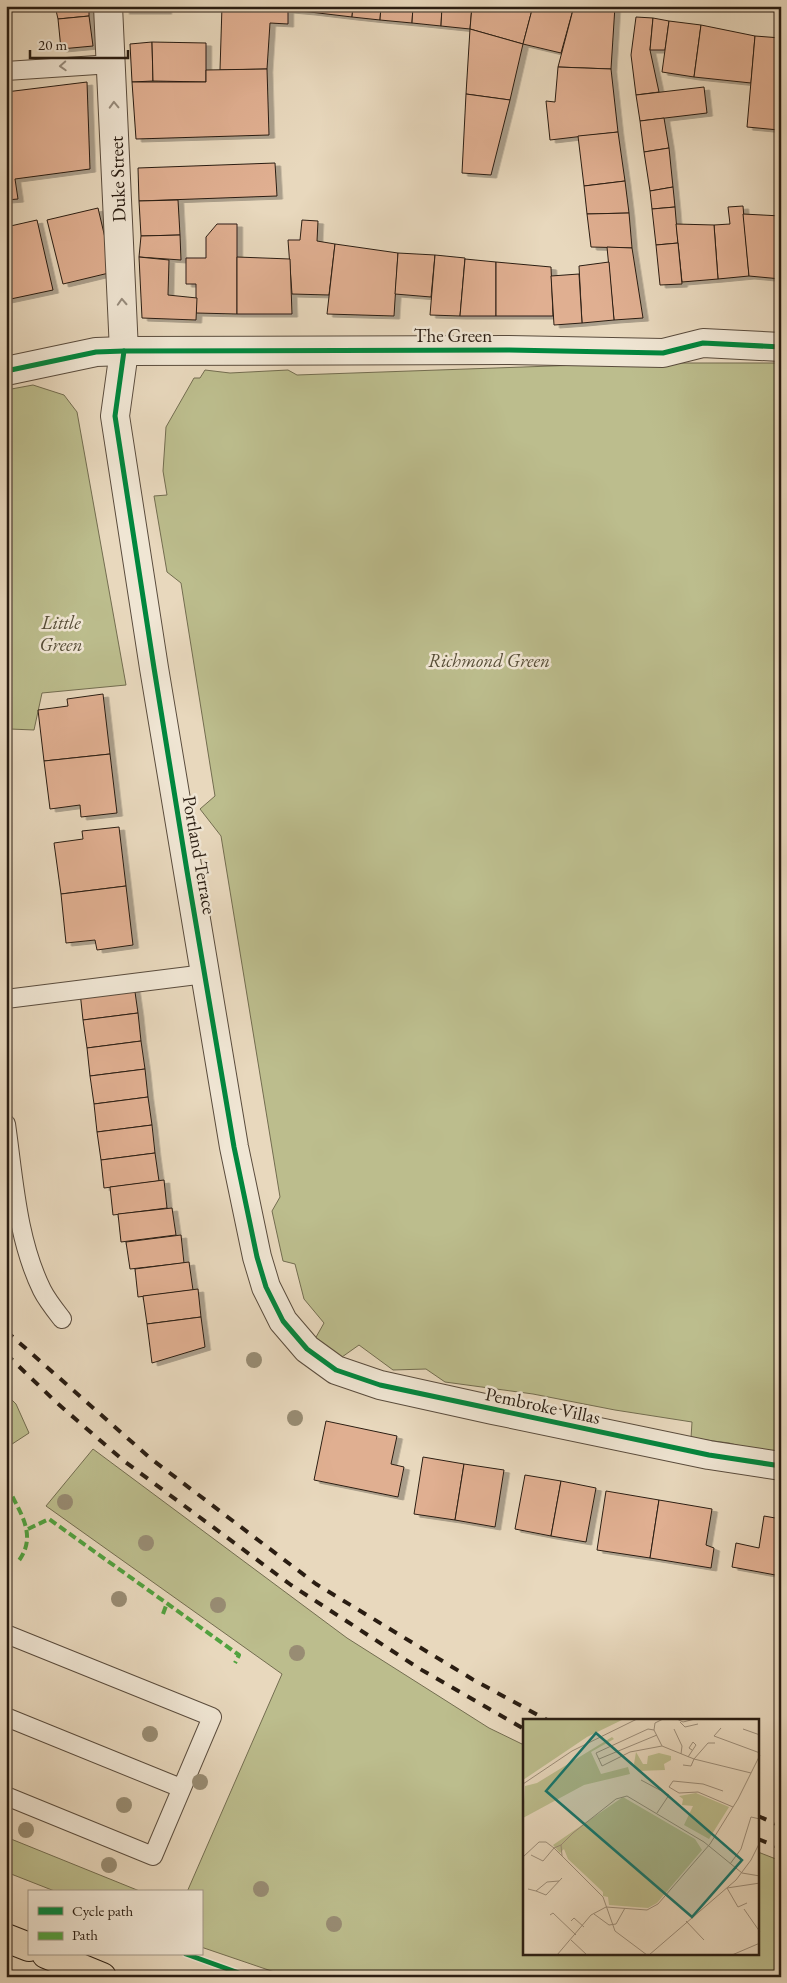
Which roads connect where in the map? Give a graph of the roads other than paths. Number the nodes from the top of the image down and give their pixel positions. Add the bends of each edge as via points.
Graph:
1 (108, 6) edge
2 (112, 64) junction
3 (6, 70) edge
4 (781, 346) edge
5 (124, 351) junction
6 (6, 371) edge
7 (205, 974) junction
8 (6, 999) edge
9 (6, 1124) edge
10 (62, 1319) dead end
11 (306, 1349) joint
12 (781, 1466) edge
13 (6, 1634) edge
14 (6, 1717) edge
15 (182, 1788) junction
16 (6, 1796) edge
17 (6, 1938) edge
18 (28, 1947) edge
19 (51, 1956) edge
20 (102, 1977) edge

1 - 2 street, Duke Street
2 -> 3 lane
5 -> 2 street, Duke Street
4 - 5 street, The Green via 703,343 663,353
5 - 6 street via 96,352
5 - 7 street, Portland Terrace via 115,416
7 - 8 lane
7 - 11 street, Portland Terrace via 234,1147 257,1257 266,1287 283,1321
9 - 10 lane via 22,1236 43,1292
11 - 12 street, Pembroke Villas via 336,1370 380,1386 709,1456
13 - 15 lane via 212,1717
14 - 15 lane
15 - 16 lane via 153,1856
17 - 18 highway
19 - 20 highway

